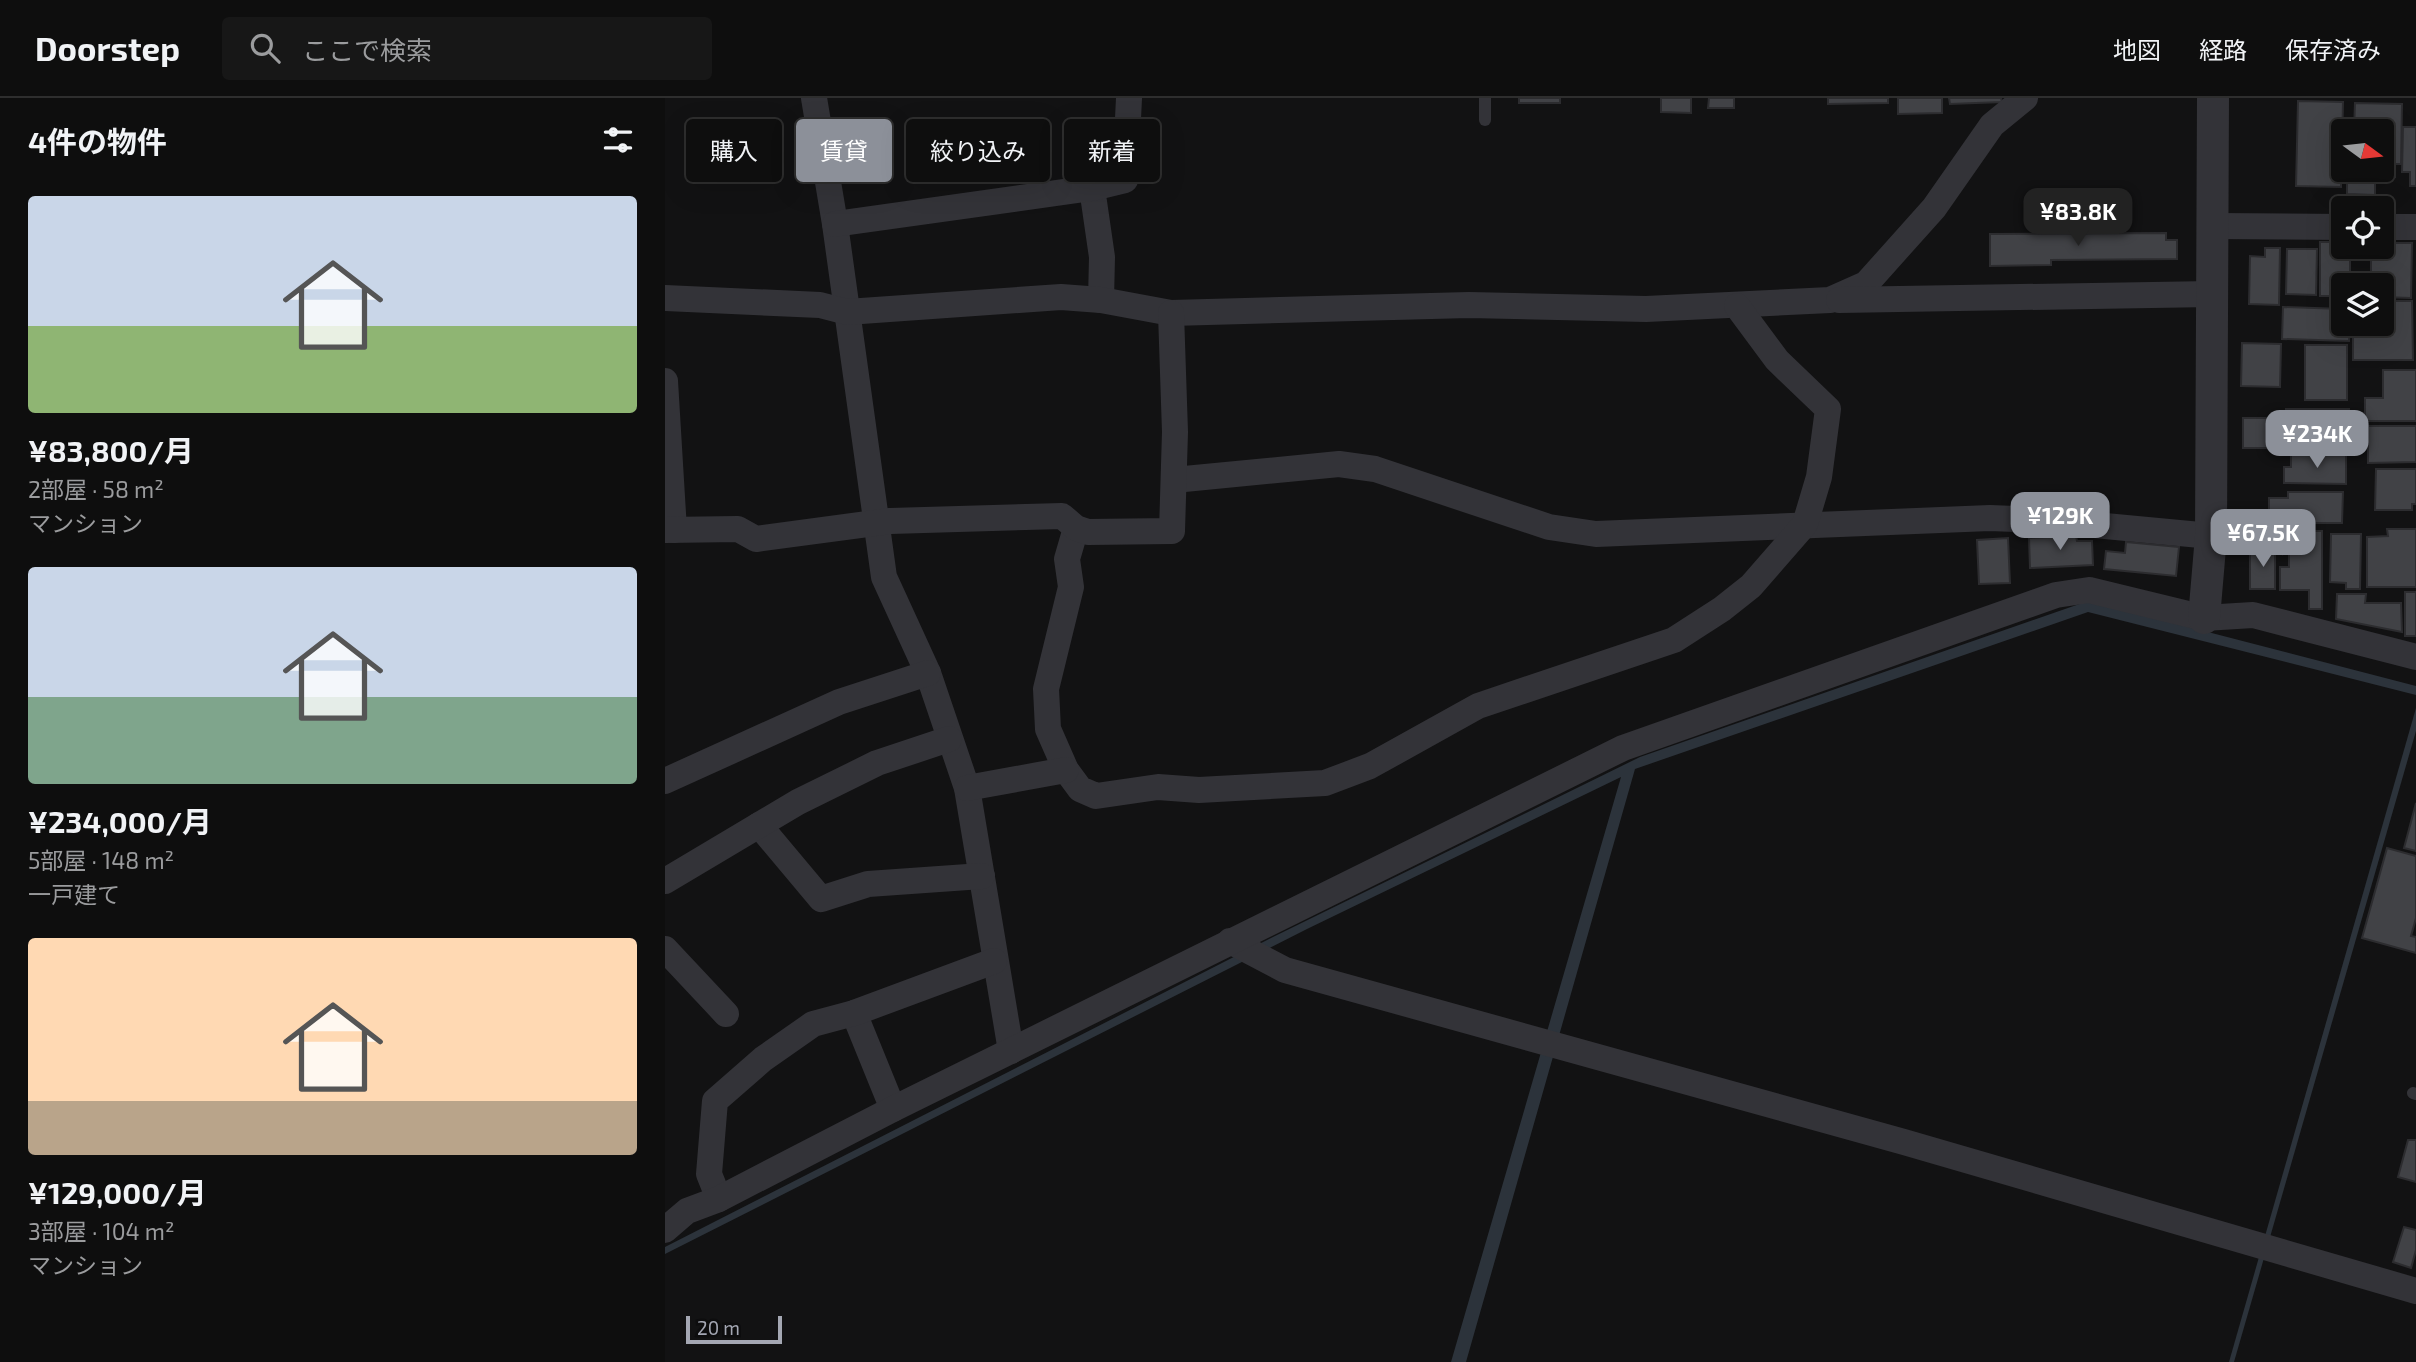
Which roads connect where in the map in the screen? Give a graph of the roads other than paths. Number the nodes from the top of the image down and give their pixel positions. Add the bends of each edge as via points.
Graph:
1 (814, 98) edge
2 (1129, 98) edge
3 (1485, 98) edge
4 (2025, 98) edge
5 (2213, 98) edge
6 (1485, 120) dead end
7 (1092, 188) junction
8 (835, 224) junction
9 (2213, 226) junction
10 (2331, 227) edge
11 (2394, 227) edge
12 (2416, 227) edge
13 (2212, 294) junction
14 (665, 298) edge
15 (1101, 300) junction
16 (1831, 300) junction
17 (1737, 306) junction
18 (847, 312) junction
19 (1171, 313) junction
20 (665, 381) edge
21 (1174, 480) junction
22 (1805, 524) junction
23 (875, 525) junction
24 (1076, 528) junction
25 (669, 530) edge
26 (2211, 536) junction
27 (2204, 618) junction
28 (2416, 657) edge
29 (928, 673) junction
30 (949, 739) junction
31 (1066, 771) junction
32 (665, 781) edge
33 (967, 788) junction
34 (759, 825) junction
35 (982, 876) junction
36 (665, 881) edge
37 (1230, 941) junction
38 (665, 949) edge
39 (994, 961) junction
40 (854, 1013) junction
41 (726, 1014) dead end
42 (1011, 1051) junction
43 (893, 1109) junction
44 (719, 1199) junction
45 (666, 1228) edge
46 (2416, 1291) edge

1 - 8 street
2 - 7 street via 1125,180
3 - 6 lane
4 - 16 street via 1992,125 1934,208 1865,284
5 - 9 street
7 - 8 street
7 - 15 street via 1102,257
8 - 18 street
9 - 10 street
9 - 13 street
11 - 12 street
13 - 16 street
13 - 26 street
14 - 18 street via 820,305
15 - 18 street via 1061,297
15 - 19 street
16 - 17 street
17 - 19 street via 1349,306
17 - 22 street via 1777,360 1828,410 1819,478
18 - 23 street
19 - 21 street
20 - 25 street
21 - 22 street via 1339,464 1375,469 1549,527 1596,534
21 - 24 street via 1172,531 1088,533
22 - 26 street via 1990,518
22 - 31 street via 1751,586 1674,640 1478,706 1370,765 1325,783 1199,790 1158,787 1096,796 1080,789
23 - 24 street via 1062,516
23 - 25 street via 756,539 738,529
23 - 29 street via 884,577
24 - 31 street via 1067,559 1071,587 1046,689 1048,729
26 - 27 street
27 - 28 street via 2253,615
27 - 37 street via 2089,590 2056,595 1623,748
29 - 30 street
29 - 32 street via 839,702
30 - 33 street
30 - 34 street via 877,763
31 - 33 street
33 - 35 street
34 - 35 street via 821,899 868,884
34 - 36 street
35 - 39 street
37 - 42 street
37 - 46 street via 1285,970
38 - 41 street
39 - 40 street
39 - 42 street
40 - 43 street
40 - 44 street via 813,1024 715,1101 709,1174
42 - 43 street
43 - 44 street
44 - 45 street via 687,1212

